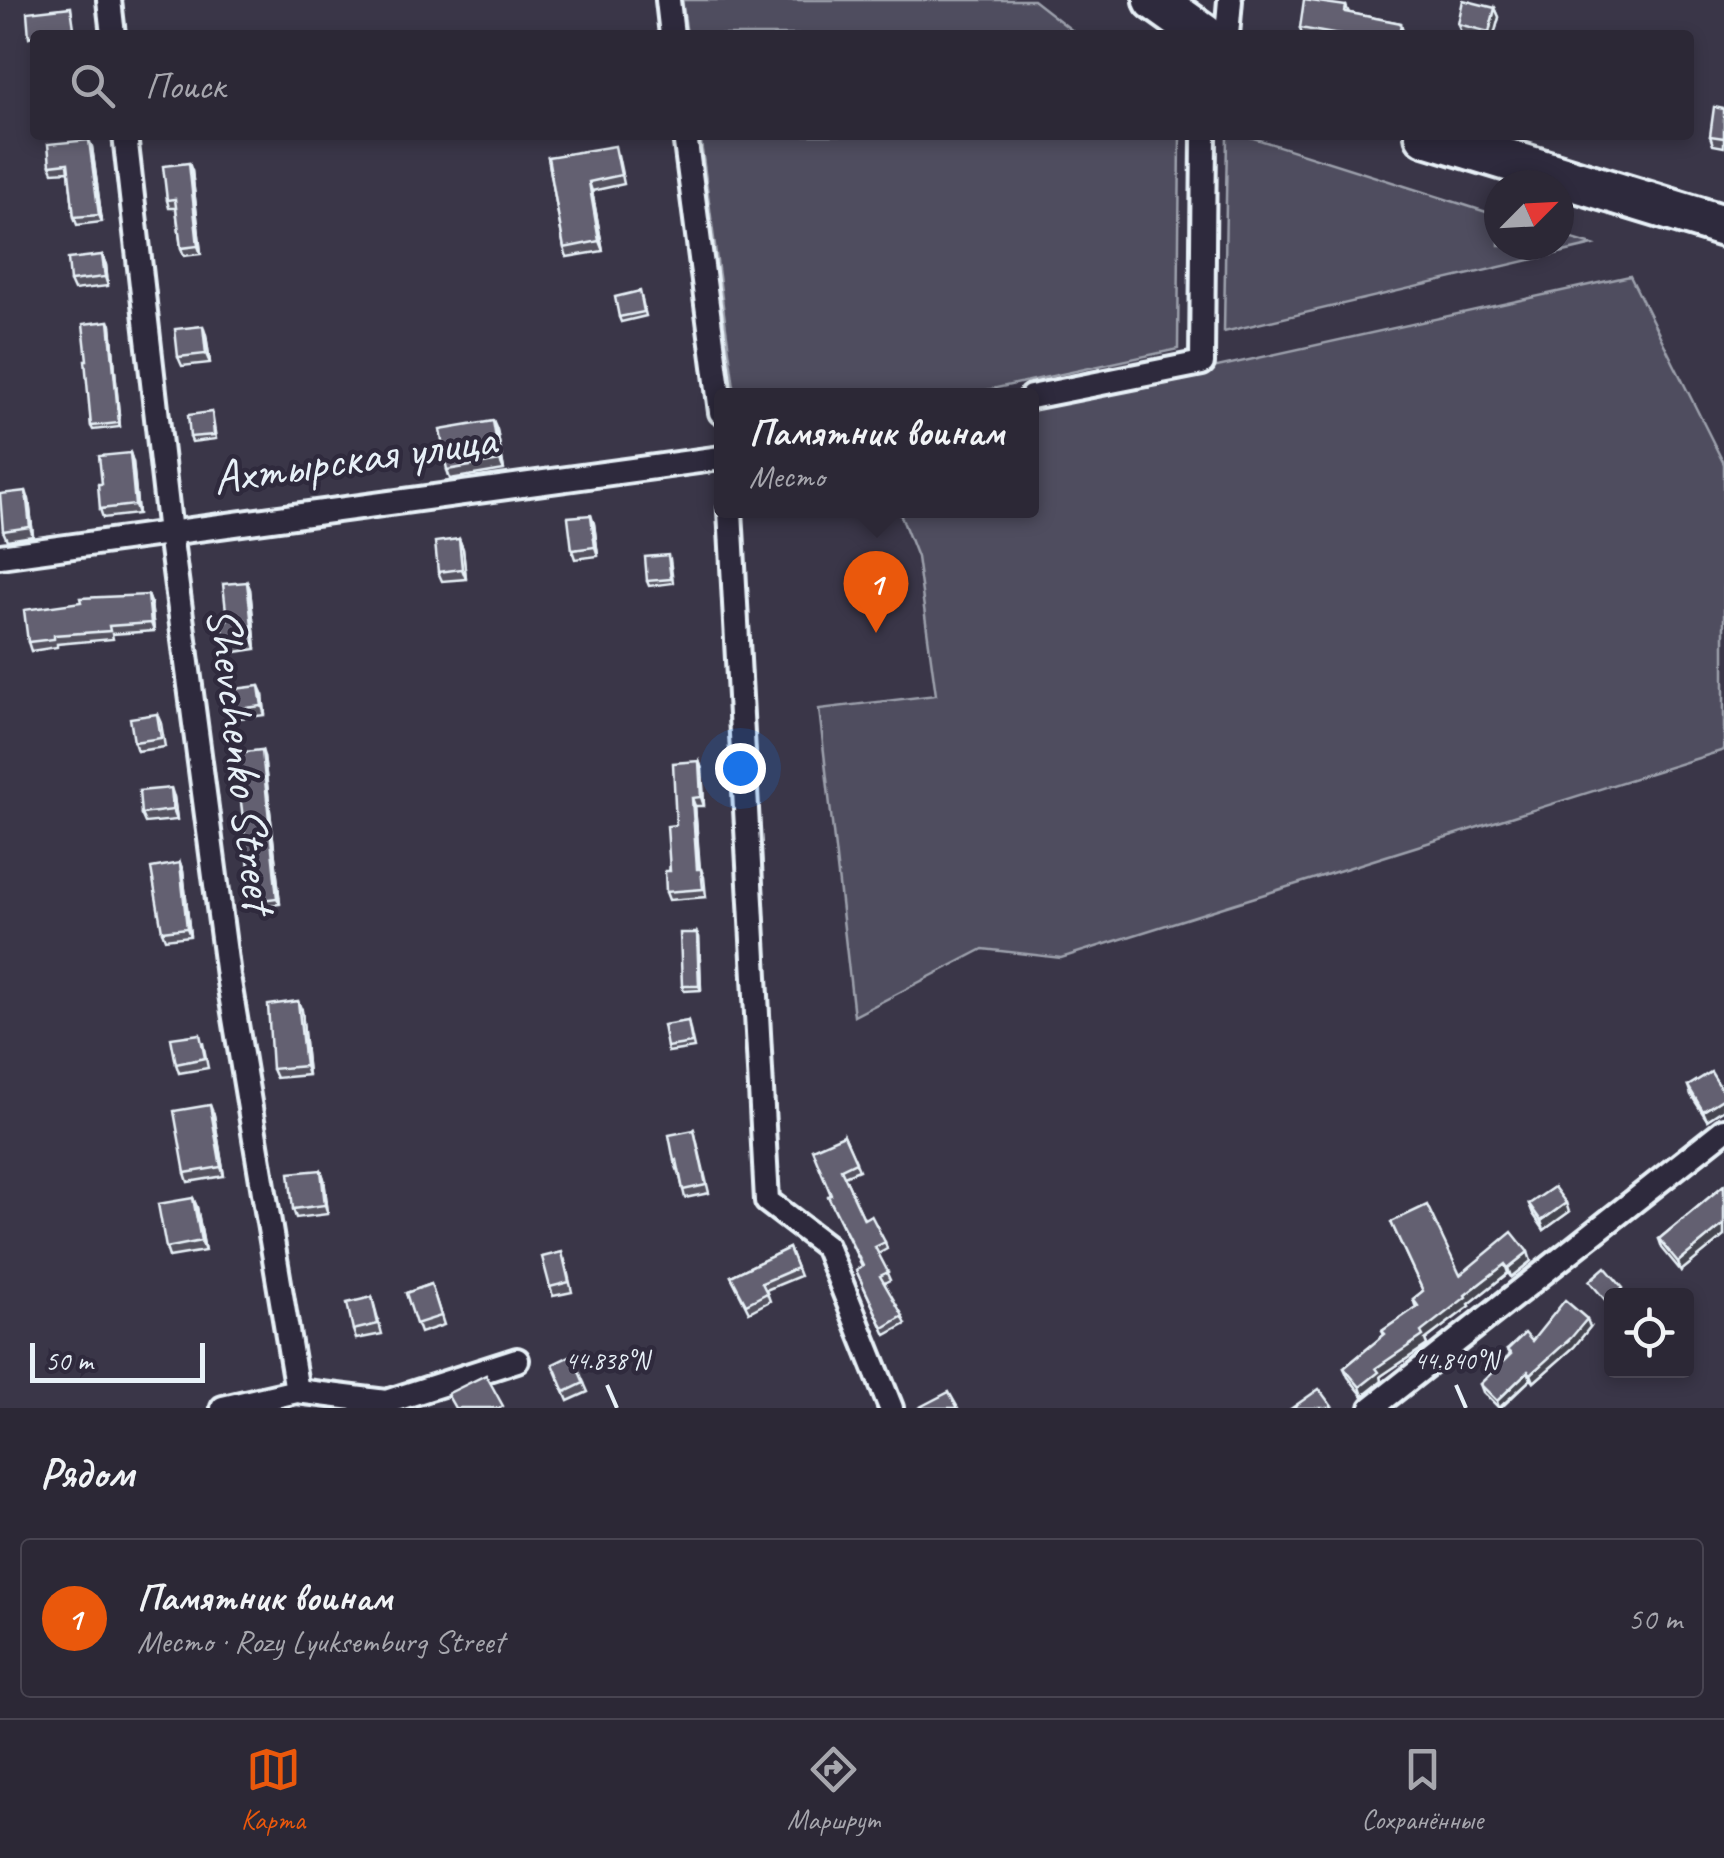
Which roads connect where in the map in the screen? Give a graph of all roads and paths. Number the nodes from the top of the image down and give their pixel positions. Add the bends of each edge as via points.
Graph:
1 (110, 0) edge
2 (668, 0) edge
3 (1156, 0) edge
4 (1230, 0) edge
5 (113, 30) edge
6 (671, 30) edge
7 (1197, 30) edge
8 (1227, 30) edge
9 (126, 140) edge
10 (686, 140) edge
11 (1204, 140) edge
12 (1442, 140) edge
13 (1724, 226) edge
14 (718, 388) edge
15 (1039, 395) edge
16 (714, 459) edge
17 (730, 518) edge
18 (170, 532) junction
19 (0, 556) edge
20 (1724, 1130) edge
21 (516, 1360) dead end
22 (297, 1390) junction
23 (388, 1405) edge
24 (223, 1408) edge
25 (891, 1408) edge
26 (1372, 1408) edge

1 - 5 street
2 - 6 street
3 - 7 highway
4 - 8 street
9 - 18 street, Shevchenko Street
10 - 14 street
11 - 15 street via 1202,363
12 - 13 highway
16 - 18 street, Ахтырская улица
17 - 25 street via 766,1201 826,1246
18 - 19 street, Ахтырская улица
18 - 22 street, Shevchenko Street via 228,976
20 - 26 street
21 - 23 street
22 - 23 street
22 - 24 street

